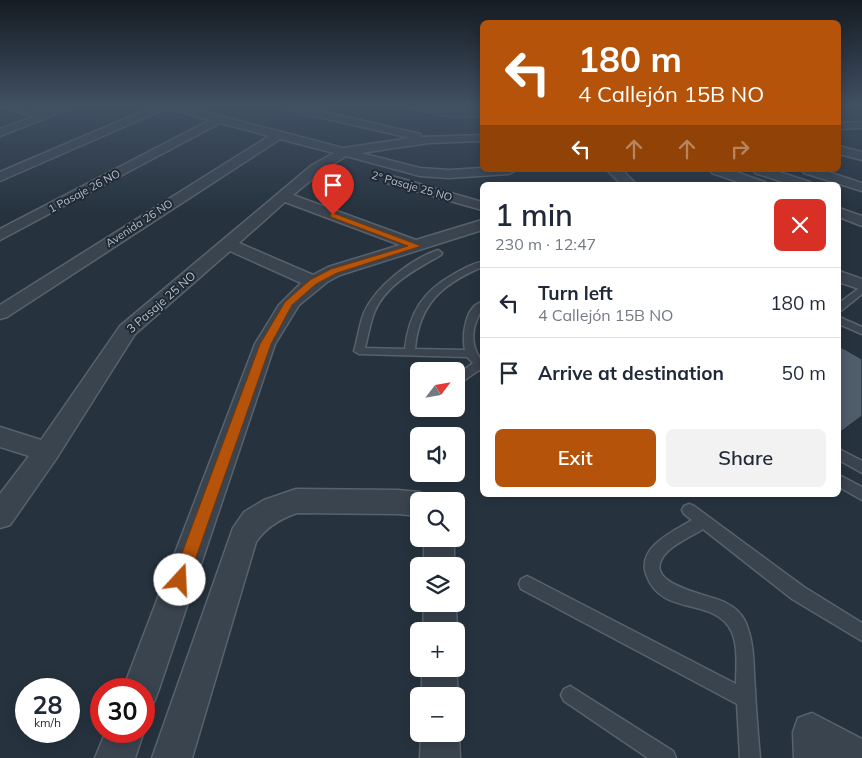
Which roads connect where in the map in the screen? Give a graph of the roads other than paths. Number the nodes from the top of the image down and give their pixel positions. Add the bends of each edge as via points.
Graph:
1 (51, 141) edge
2 (82, 141) edge
3 (177, 141) edge
4 (267, 141) edge
5 (297, 141) edge
6 (421, 141) edge
7 (45, 144) dead end
8 (841, 151) edge
9 (862, 156) edge
10 (347, 162) junction
11 (480, 172) edge
12 (616, 172) edge
13 (723, 172) edge
14 (766, 172) edge
15 (816, 172) edge
16 (380, 176) dead end
17 (0, 177) edge
18 (627, 182) edge
19 (751, 182) edge
20 (796, 182) edge
21 (862, 186) edge
22 (284, 197) junction
23 (480, 205) edge
24 (841, 213) edge
25 (862, 221) edge
26 (480, 226) edge
27 (0, 235) edge
28 (228, 244) junction
29 (427, 250) junction
30 (480, 265) edge
31 (841, 277) edge
32 (313, 282) junction
33 (862, 287) edge
34 (841, 306) edge
35 (480, 307) edge
36 (0, 312) edge
37 (841, 321) edge
38 (862, 330) edge
39 (410, 351) junction
40 (470, 354) junction
41 (480, 364) edge
42 (480, 366) edge
43 (465, 376) edge
44 (0, 437) edge
45 (47, 452) junction
46 (841, 455) edge
47 (862, 468) edge
48 (841, 481) edge
49 (862, 494) edge
50 (9, 497) edge
51 (410, 503) edge
52 (0, 516) edge
53 (527, 584) dead end
54 (862, 634) edge
55 (144, 678) edge
56 (570, 695) dead end
57 (746, 699) junction
58 (440, 742) edge
59 (121, 743) edge
60 (813, 745) edge
61 (116, 758) edge
62 (172, 758) edge
63 (440, 758) edge
64 (666, 758) edge
65 (750, 758) edge
66 (857, 758) edge

1 - 7 street
2 - 17 street
3 - 27 street, 1 Pasaje 26 NO
4 - 36 street, Avenida 26 NO
5 - 10 street
6 - 10 street
8 - 9 street
10 - 11 street via 420,172
10 - 22 street, 3 Pasaje 25 NO via 317,168
12 - 18 street
13 - 19 street
14 - 20 street
15 - 21 street
16 - 23 street, 2° Pasaje 25 NO
22 - 28 street, 3 Pasaje 25 NO
22 - 29 street
24 - 25 street
26 - 29 street
28 - 32 street
28 - 45 street, 3 Pasaje 25 NO via 128,330
29 - 32 street via 334,271
29 - 39 lane via 378,299 370,312 360,351
30 - 39 lane via 454,277 429,297 414,324
31 - 33 street
32 - 55 street via 288,304 265,344
33 - 34 lane
35 - 40 lane via 475,312 468,334
37 - 38 lane
39 - 40 lane
40 - 41 lane
42 - 43 lane
44 - 45 street
45 - 50 street, 3 Pasaje 25 NO
46 - 47 lane
48 - 49 lane
50 - 52 street, 3 Pasaje 25 NO
51 - 62 street via 296,501 254,521 243,537
53 - 57 lane
54 - 57 lane via 798,593 696,515 653,559 654,573 662,585 680,597 715,605 728,613 738,626 743,644
56 - 64 lane
57 - 65 lane
58 - 63 street
59 - 61 street
60 - 66 street

